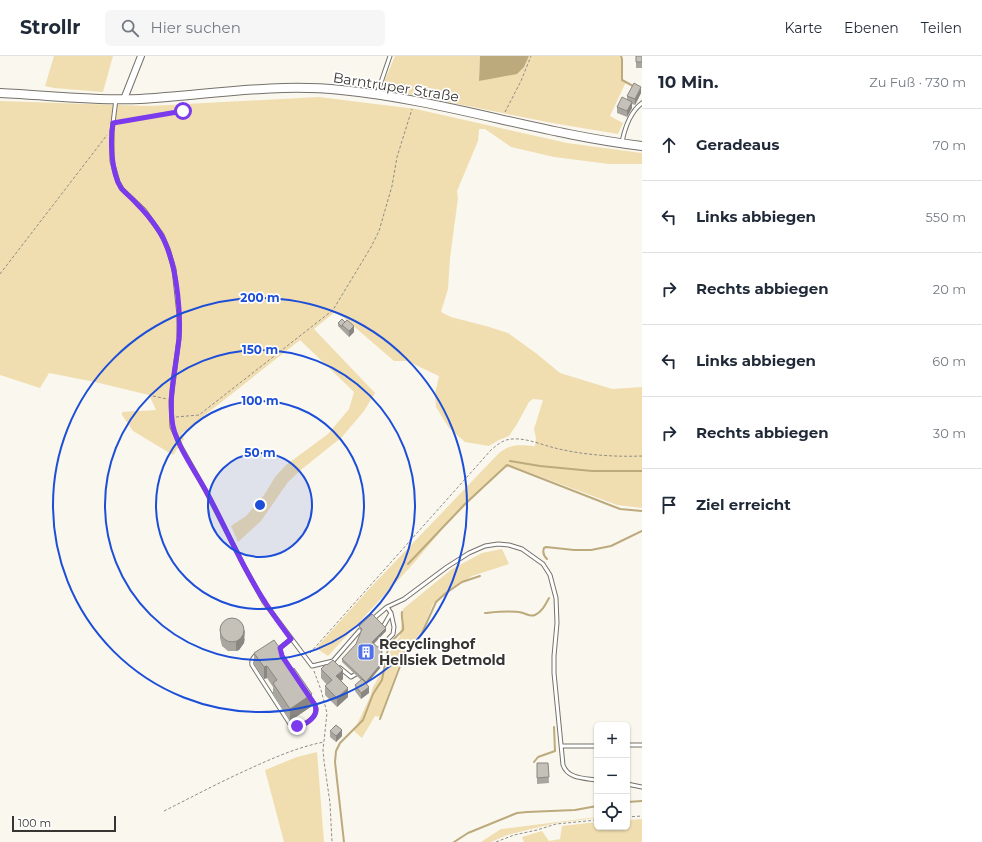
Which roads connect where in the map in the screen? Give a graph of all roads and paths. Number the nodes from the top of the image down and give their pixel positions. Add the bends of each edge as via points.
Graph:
1 (141, 56) edge
2 (390, 56) edge
3 (531, 56) edge
4 (0, 93) edge
5 (376, 94) junction
6 (190, 95) junction
7 (116, 100) junction
8 (124, 100) junction
9 (415, 101) junction
10 (642, 103) edge
11 (504, 115) dead end
12 (113, 123) junction
13 (107, 135) dead end
14 (622, 143) junction
15 (642, 146) edge
16 (0, 274) edge
17 (153, 396) dead end
18 (171, 400) junction
19 (171, 417) junction
20 (642, 456) edge
21 (387, 607) junction
22 (391, 613) junction
23 (374, 618) edge
24 (383, 628) edge
25 (360, 630) edge
26 (291, 639) junction
27 (280, 648) junction
28 (273, 649) edge
29 (378, 650) edge
30 (260, 652) edge
31 (305, 658) junction
32 (333, 661) junction
33 (312, 666) junction
34 (346, 666) edge
35 (342, 669) junction
36 (294, 674) edge
37 (356, 674) edge
38 (306, 693) edge
39 (324, 742) junction
40 (642, 745) edge
41 (561, 746) junction
42 (594, 746) edge
43 (630, 746) edge
44 (594, 780) edge
45 (630, 785) edge
46 (642, 787) edge
47 (164, 811) dead end
48 (642, 816) edge
49 (630, 817) edge
50 (594, 820) edge
51 (332, 842) edge
52 (496, 842) edge

1 - 8 street
2 - 5 lane
3 - 11 path
4 - 7 main road, Barntruper Straße
5 - 6 main road, Barntruper Straße via 322,88 286,88
5 - 9 main road, Barntruper Straße
6 - 8 main road, Barntruper Straße
6 - 12 path via 183,111
7 - 8 main road, Barntruper Straße
7 - 12 lane
9 - 14 main road, Barntruper Straße
9 - 19 path via 397,157 379,231 333,310 198,415
10 - 14 lane via 628,120
12 - 18 lane via 112,161 118,182 144,210 162,235 174,269 179,338
13 - 16 path
14 - 15 main road, Barntruper Straße
17 - 18 path
18 - 19 lane
19 - 26 lane via 172,427 181,447 244,566 264,602
20 - 31 path via 592,454 514,439 502,442 491,450
21 - 22 lane
21 - 23 lane
21 - 41 lane via 404,599 469,553 485,546 509,545 522,549 544,564 556,598 554,673
22 - 24 lane
22 - 29 lane via 393,634
25 - 32 lane
26 - 27 lane
26 - 31 lane
27 - 28 lane
27 - 36 lane via 282,656
30 - 38 lane via 252,658 252,665 293,726 301,725 316,714 315,705
31 - 33 lane
32 - 33 lane
32 - 35 lane
33 - 39 path via 327,713
34 - 35 lane
35 - 37 lane via 351,677
39 - 47 path via 308,745 271,759
39 - 51 path
40 - 43 lane
41 - 42 lane
41 - 44 lane via 563,765 568,774
45 - 46 lane
48 - 49 path
50 - 52 path via 556,824

